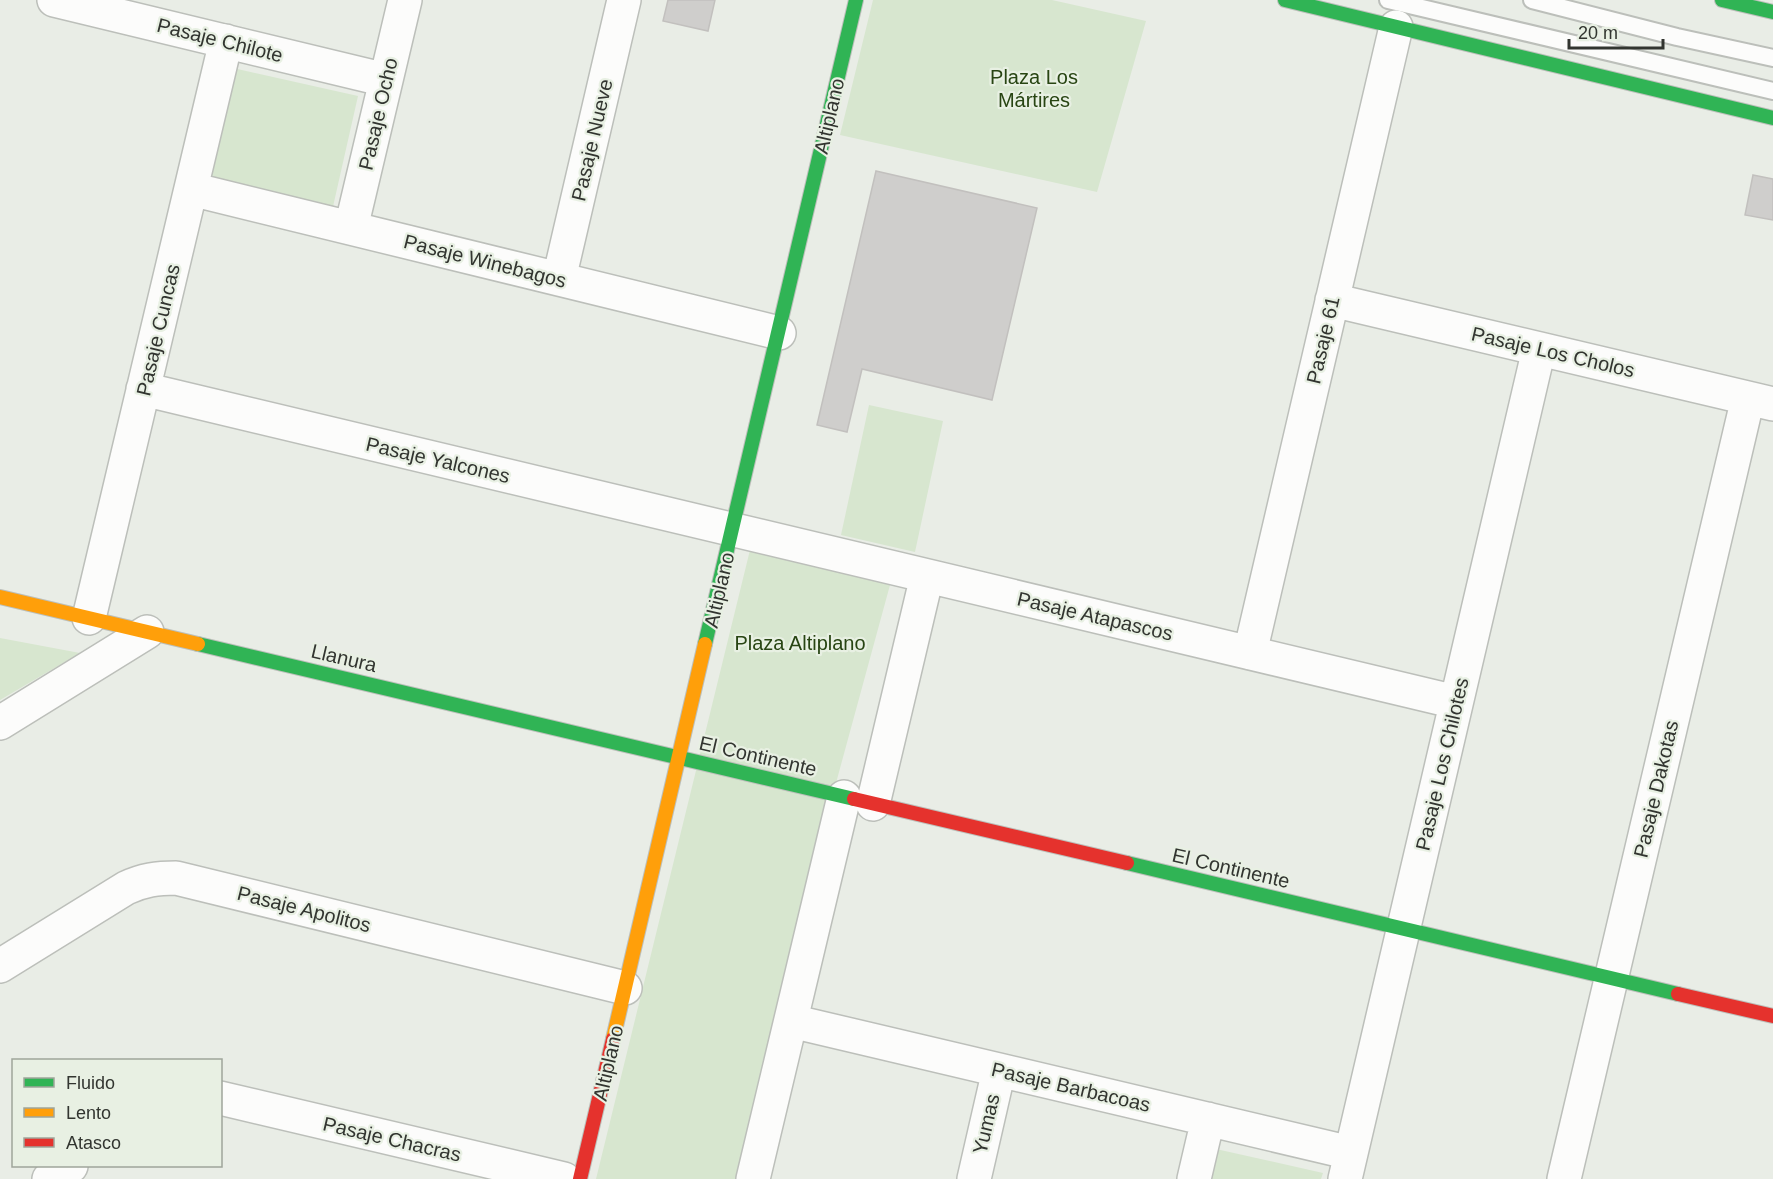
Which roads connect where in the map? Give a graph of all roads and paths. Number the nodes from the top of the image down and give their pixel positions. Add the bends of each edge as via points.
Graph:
1 (54, 0) edge
2 (405, 0) edge
3 (624, 0) edge
4 (856, 0) edge
5 (1285, 0) edge
6 (1533, 0) edge
7 (1722, 0) edge
8 (1773, 12) edge
9 (1392, 13) edge
10 (226, 41) junction
11 (1773, 58) edge
12 (386, 80) junction
13 (1773, 91) edge
14 (1773, 118) edge
15 (191, 189) junction
16 (351, 228) junction
17 (559, 279) junction
18 (1332, 300) junction
19 (779, 333) junction
20 (1539, 349) junction
21 (144, 389) junction
22 (1760, 401) edge
23 (733, 530) junction
24 (927, 576) junction
25 (0, 597) edge
26 (89, 618) junction
27 (147, 632) junction
28 (1250, 653) junction
29 (1456, 702) junction
30 (0, 723) edge
31 (679, 758) junction
32 (859, 800) junction
33 (1403, 929) junction
34 (0, 966) edge
35 (1611, 978) junction
36 (625, 988) junction
37 (1773, 1016) edge
38 (791, 1021) junction
39 (999, 1070) junction
40 (222, 1098) edge
41 (1208, 1119) junction
42 (1348, 1166) edge
43 (69, 1167) edge
44 (49, 1179) edge
45 (564, 1179) edge
46 (580, 1179) edge
47 (753, 1179) edge
48 (974, 1179) edge
49 (1194, 1179) edge
50 (1564, 1179) edge

1 - 10 street, Pasaje Chilote
2 - 12 street, Pasaje Ocho
3 - 17 street, Pasaje Nueve
4 - 19 street, Altiplano
5 - 9 street
6 - 11 lane
7 - 8 street
9 - 13 lane
9 - 14 street
9 - 18 street, Pasaje 61
10 - 12 street, Pasaje Chilote
10 - 15 street, Pasaje Cuncas
12 - 16 street, Pasaje Ocho
15 - 16 street, Pasaje Winebagos
15 - 21 street, Pasaje Cuncas
16 - 17 street, Pasaje Winebagos
17 - 19 street, Pasaje Winebagos
18 - 20 street, Pasaje Los Cholos
18 - 28 street, Pasaje 61
19 - 23 street, Altiplano
20 - 22 street, Pasaje Los Cholos
20 - 29 street, Pasaje Los Chilotes
21 - 23 street, Pasaje Yalcones
21 - 26 street, Pasaje Cuncas
22 - 35 street, Pasaje Dakotas
23 - 24 street, Pasaje Atapascos
23 - 31 street, Altiplano
24 - 28 street, Pasaje Atapascos
24 - 32 street
25 - 26 street, Llanura
26 - 27 street, Llanura
27 - 30 street
27 - 31 street, Llanura
28 - 29 street, Pasaje Atapascos
29 - 33 street, Pasaje Los Chilotes
31 - 32 street, El Continente
31 - 36 street, Altiplano
32 - 33 street, El Continente
32 - 38 street
33 - 35 street, El Continente
33 - 42 street, Pasaje Los Chilotes
34 - 36 street, Pasaje Apolitos via 126,888 149,880 176,878
35 - 37 street, El Continente
35 - 50 street, Pasaje Dakotas
36 - 46 street, Altiplano
38 - 39 street, Pasaje Barbacoas
38 - 47 street
39 - 41 street, Pasaje Barbacoas
39 - 48 street, Yumas
40 - 45 street, Pasaje Chacras
41 - 42 street, Pasaje Barbacoas
41 - 49 street
43 - 44 street

